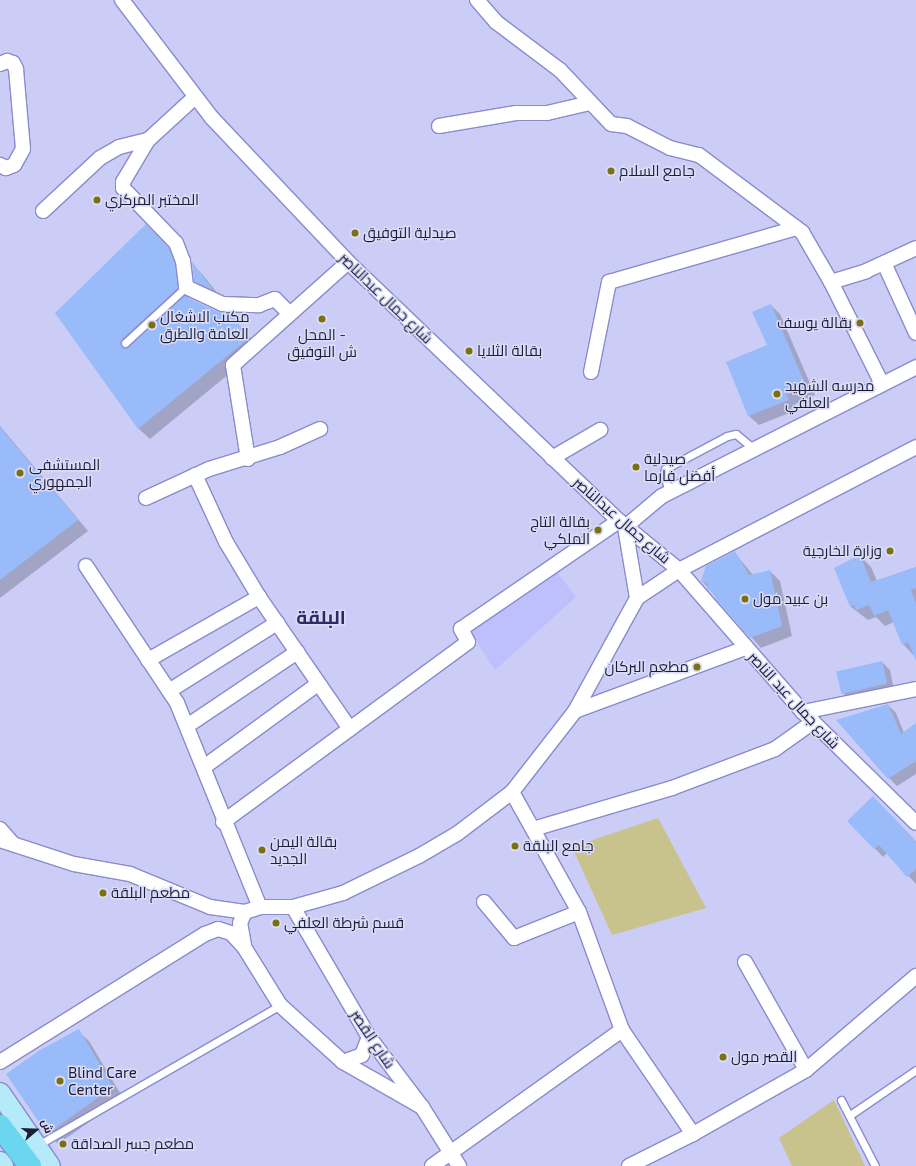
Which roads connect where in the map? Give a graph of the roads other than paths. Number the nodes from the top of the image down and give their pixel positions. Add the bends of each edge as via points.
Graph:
1 (122, 0) edge
2 (477, 0) edge
3 (0, 64) edge
4 (195, 98) junction
5 (590, 102) junction
6 (439, 126) dead end
7 (148, 140) junction
8 (0, 165) edge
9 (44, 211) dead end
10 (796, 228) junction
11 (916, 248) edge
12 (348, 262) junction
13 (884, 263) junction
14 (831, 282) junction
15 (186, 287) junction
16 (290, 314) junction
17 (916, 333) edge
18 (125, 343) dead end
19 (916, 367) edge
20 (591, 372) dead end
21 (882, 384) junction
22 (320, 429) dead end
23 (600, 430) dead end
24 (916, 447) edge
25 (754, 449) junction
26 (552, 458) junction
27 (248, 459) junction
28 (195, 475) junction
29 (668, 492) junction
30 (146, 498) dead end
31 (622, 524) junction
32 (86, 566) dead end
33 (679, 570) junction
34 (259, 597) junction
35 (637, 598) junction
36 (277, 623) junction
37 (746, 648) junction
38 (297, 652) junction
39 (148, 660) junction
40 (318, 684) junction
41 (916, 689) edge
42 (169, 691) junction
43 (575, 711) junction
44 (808, 717) junction
45 (186, 726) junction
46 (350, 729) junction
47 (204, 767) junction
48 (512, 792) junction
49 (223, 822) junction
50 (916, 824) edge
51 (0, 829) edge
52 (533, 829) junction
53 (7, 842) edge
54 (484, 902) dead end
55 (260, 907) junction
56 (293, 907) junction
57 (245, 912) junction
58 (579, 912) junction
59 (244, 947) junction
60 (744, 962) dead end
61 (916, 976) edge
62 (280, 1004) junction
63 (622, 1030) junction
64 (368, 1038) junction
65 (0, 1062) edge
66 (343, 1062) junction
67 (806, 1070) junction
68 (916, 1070) edge
69 (841, 1100) dead end
70 (422, 1107) junction
71 (2, 1108) edge
72 (850, 1115) junction
73 (693, 1134) junction
74 (0, 1143) edge
75 (450, 1151) junction
76 (33, 1156) edge
77 (0, 1162) edge
78 (3, 1166) edge
79 (16, 1166) edge
80 (50, 1166) edge
81 (432, 1166) edge
82 (459, 1166) edge
83 (629, 1166) edge
84 (876, 1166) edge

1 - 4 street, شارع جمال عبدالناصر
2 - 5 street via 496,22 560,70
3 - 8 street via 7,61 13,63 16,70 23,149 14,165 6,168
4 - 7 street
4 - 12 street, شارع جمال عبدالناصر
5 - 6 street via 547,113 516,113
5 - 10 street via 611,124 627,126 670,148 698,155
7 - 9 street via 119,147 100,158
7 - 15 street via 123,182 123,188 176,243 183,262
10 - 14 street via 802,232
10 - 20 street via 609,282
11 - 13 street
12 - 16 street
12 - 26 street, شارع جمال عبدالناصر
13 - 14 street
13 - 17 street
14 - 21 street
15 - 16 street via 222,304 259,304 275,299
15 - 18 lane
16 - 27 street via 233,365
19 - 21 street
21 - 25 street
22 - 27 street
23 - 26 street
24 - 33 street
25 - 29 street
25 - 29 lane via 736,434 727,436 666,469 664,474
26 - 31 street, شارع جمال عبدالناصر
27 - 28 street
28 - 30 street
28 - 34 street via 226,542
29 - 31 street
31 - 33 street, شارع جمال عبدالناصر
31 - 35 street
31 - 46 street via 462,629 468,642
32 - 39 street
33 - 35 street
33 - 37 street, شارع جمال عبد الناصر
34 - 36 street
34 - 39 street
35 - 43 street
36 - 38 street
36 - 42 street
37 - 43 street
37 - 44 street, شارع جمال عبد الناصر
38 - 40 street
38 - 45 street
39 - 42 street
40 - 46 street
40 - 47 street
41 - 44 street
42 - 45 street
43 - 48 street
44 - 50 street, شارع جمال عبد الناصر
44 - 52 street via 775,748 672,788
45 - 47 street
46 - 49 street
47 - 49 street
48 - 52 street
48 - 56 street via 458,833 400,866 343,893
49 - 55 street
51 - 53 street
52 - 58 street
53 - 57 street via 74,864 130,874 210,907
54 - 58 street via 514,938
55 - 56 street
55 - 57 street
56 - 64 street, شارع القصر
57 - 59 street via 240,923
58 - 63 street
59 - 62 street
59 - 65 street via 231,933 218,929 206,934
60 - 67 street
61 - 67 street
62 - 66 street
62 - 76 lane
63 - 73 street
63 - 75 street
64 - 66 street via 362,1055
64 - 70 street, شارع القصر
66 - 70 street
67 - 73 street
68 - 72 lane
69 - 72 lane
70 - 75 street, شارع القصر
71 - 76 main road
72 - 84 lane
73 - 83 street
74 - 79 main road
75 - 81 street
75 - 82 street, شارع القصر
76 - 80 main road
77 - 78 main road

